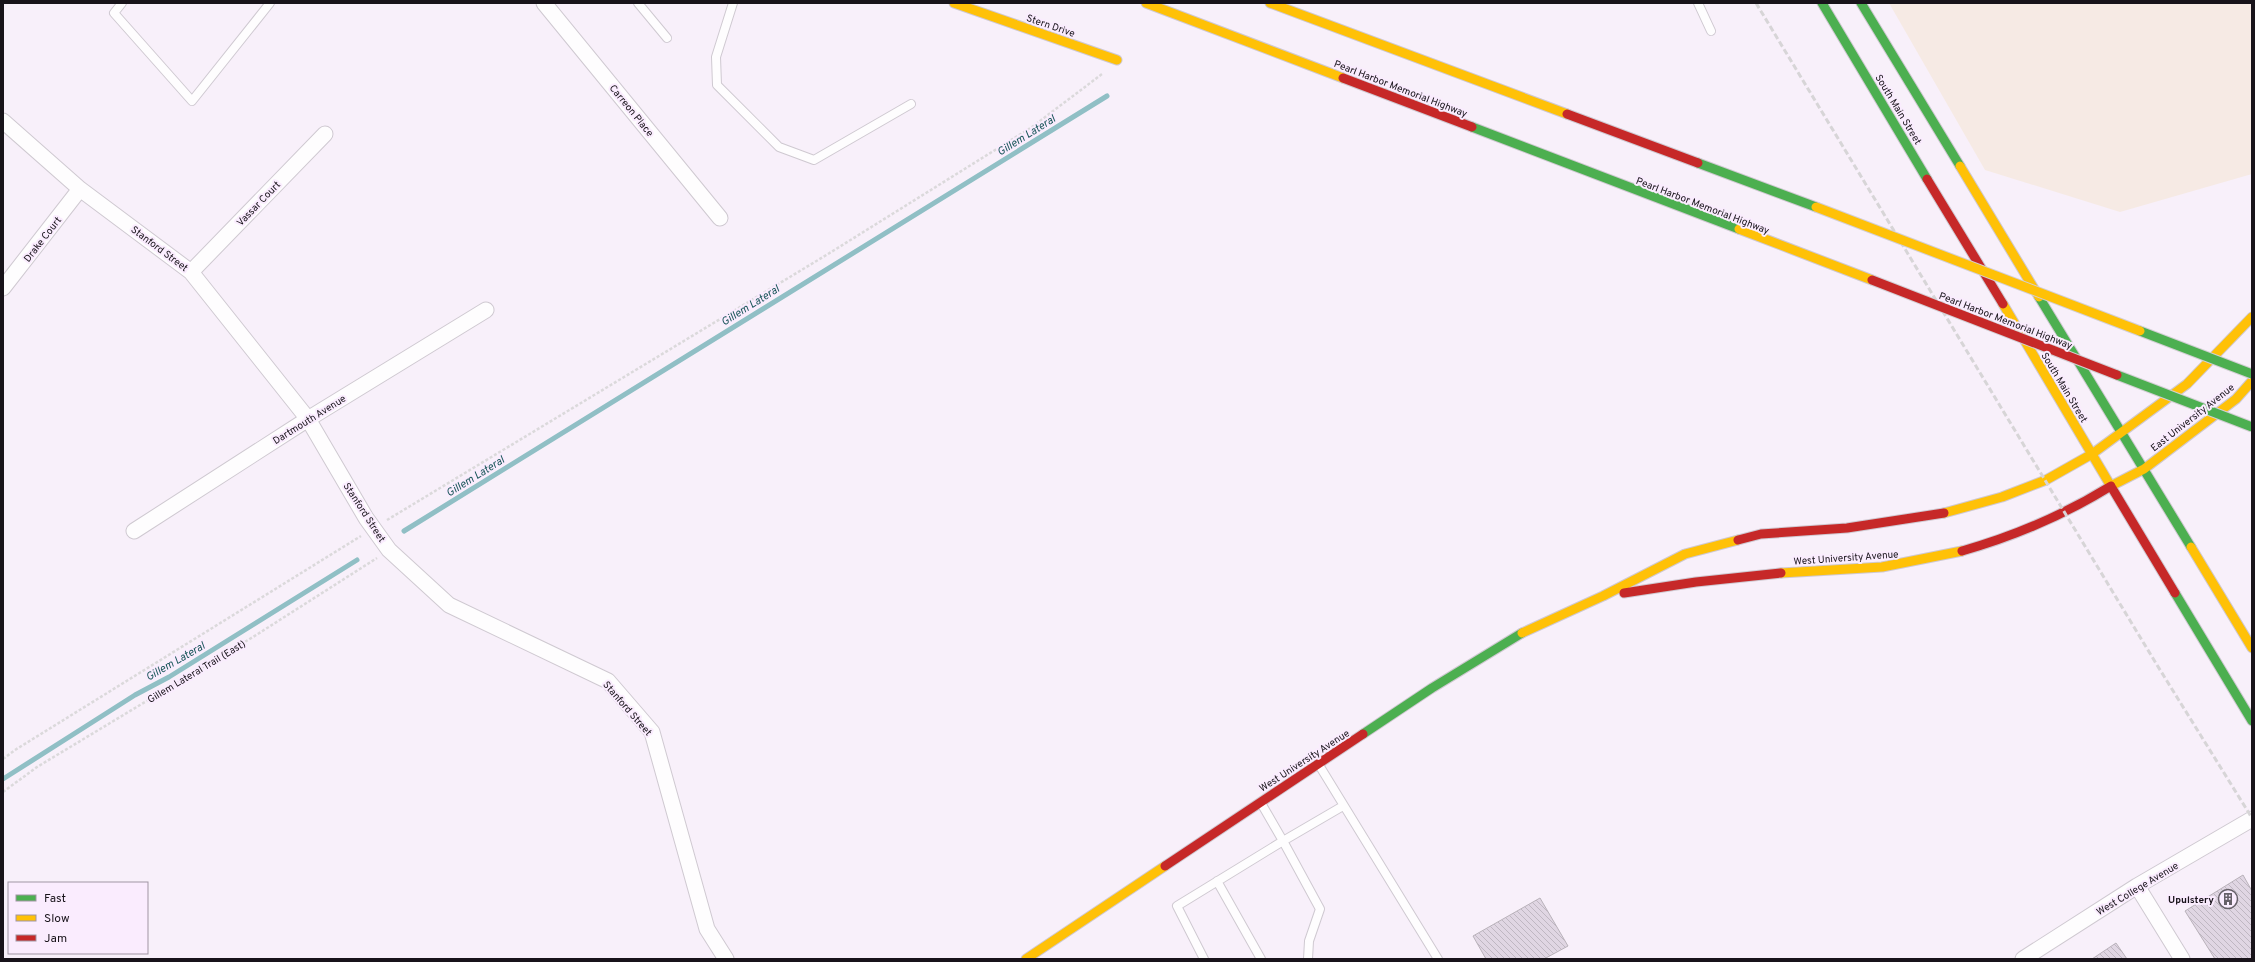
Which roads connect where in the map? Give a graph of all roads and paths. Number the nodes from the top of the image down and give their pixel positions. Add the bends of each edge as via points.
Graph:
1 (122, 3) edge
2 (270, 3) edge
3 (544, 3) edge
4 (638, 3) edge
5 (733, 3) edge
6 (954, 3) edge
7 (1146, 3) edge
8 (1270, 3) edge
9 (1698, 3) edge
10 (1822, 3) edge
11 (1861, 3) edge
12 (1712, 31) dead end
13 (667, 38) dead end
14 (1117, 60) joint
15 (911, 104) dead end
16 (3, 122) edge
17 (325, 134) dead end
18 (80, 189) junction
19 (720, 218) dead end
20 (191, 272) junction
21 (3, 288) edge
22 (486, 310) dead end
23 (2252, 317) edge
24 (2123, 324) junction
25 (2237, 358) dead end
26 (2252, 374) edge
27 (2252, 381) edge
28 (308, 418) junction
29 (2252, 427) edge
30 (2122, 433) junction
31 (2092, 454) junction
32 (2144, 468) junction
33 (2111, 486) junction
34 (374, 529) junction
35 (134, 531) dead end
36 (389, 550) junction
37 (1603, 596) junction
38 (2252, 648) edge
39 (2252, 721) edge
40 (3, 759) edge
41 (1319, 764) junction
42 (3, 792) edge
43 (1261, 802) junction
44 (1343, 806) junction
45 (2252, 820) edge
46 (1283, 841) junction
47 (1217, 881) junction
48 (2137, 886) junction
49 (726, 959) edge
50 (1026, 959) edge
51 (1204, 959) edge
52 (1261, 959) edge
53 (1308, 959) edge
54 (1438, 959) edge
55 (2023, 959) edge
56 (2182, 959) edge

1 - 2 lane via 114,13 192,101
3 - 19 street, Carreon Place
4 - 13 lane
5 - 15 lane via 716,57 717,85 739,110 779,147 814,160
6 - 14 main road, Stern Drive
7 - 29 main road, Pearl Harbor Memorial Highway, bridge
8 - 24 main road, bridge
9 - 12 lane
10 - 31 main road, South Main Street
11 - 30 main road
14 - 34 path via 1032,127
16 - 18 street, Stanford Street
17 - 20 street, Vassar Court
18 - 20 street, Stanford Street
18 - 21 street, Drake Court
20 - 28 street, Stanford Street
22 - 28 street, Dartmouth Avenue
23 - 30 main road via 2187,384
24 - 25 main road, bridge
24 - 26 main road, bridge
27 - 32 main road, East University Avenue via 2236,399
28 - 34 street, Stanford Street
28 - 35 street, Dartmouth Avenue
30 - 31 main road, West University Avenue
30 - 32 main road
31 - 33 main road, South Main Street
31 - 37 main road, West University Avenue via 2046,480 2002,497 1943,513 1847,528 1761,534 1685,554
32 - 33 main road, West University Avenue
32 - 38 main road
33 - 37 main road, West University Avenue via 2065,513 2018,533 1962,551 1904,564 1690,581
33 - 39 main road, South Main Street
34 - 36 street, Stanford Street
34 - 40 path
36 - 42 path, Gillem Lateral Trail (East) via 253,637 37,767
36 - 49 street, Stanford Street via 449,605 608,681 652,732 707,929
37 - 41 main road, West University Avenue via 1533,627 1432,688
41 - 43 main road, West University Avenue
41 - 44 lane
43 - 46 lane
43 - 50 main road, West University Avenue
44 - 46 lane
44 - 54 lane
45 - 48 street, West College Avenue
46 - 47 lane
46 - 53 lane via 1320,909 1309,941
47 - 51 lane via 1177,906
47 - 52 lane
48 - 55 street, West College Avenue
48 - 56 street

